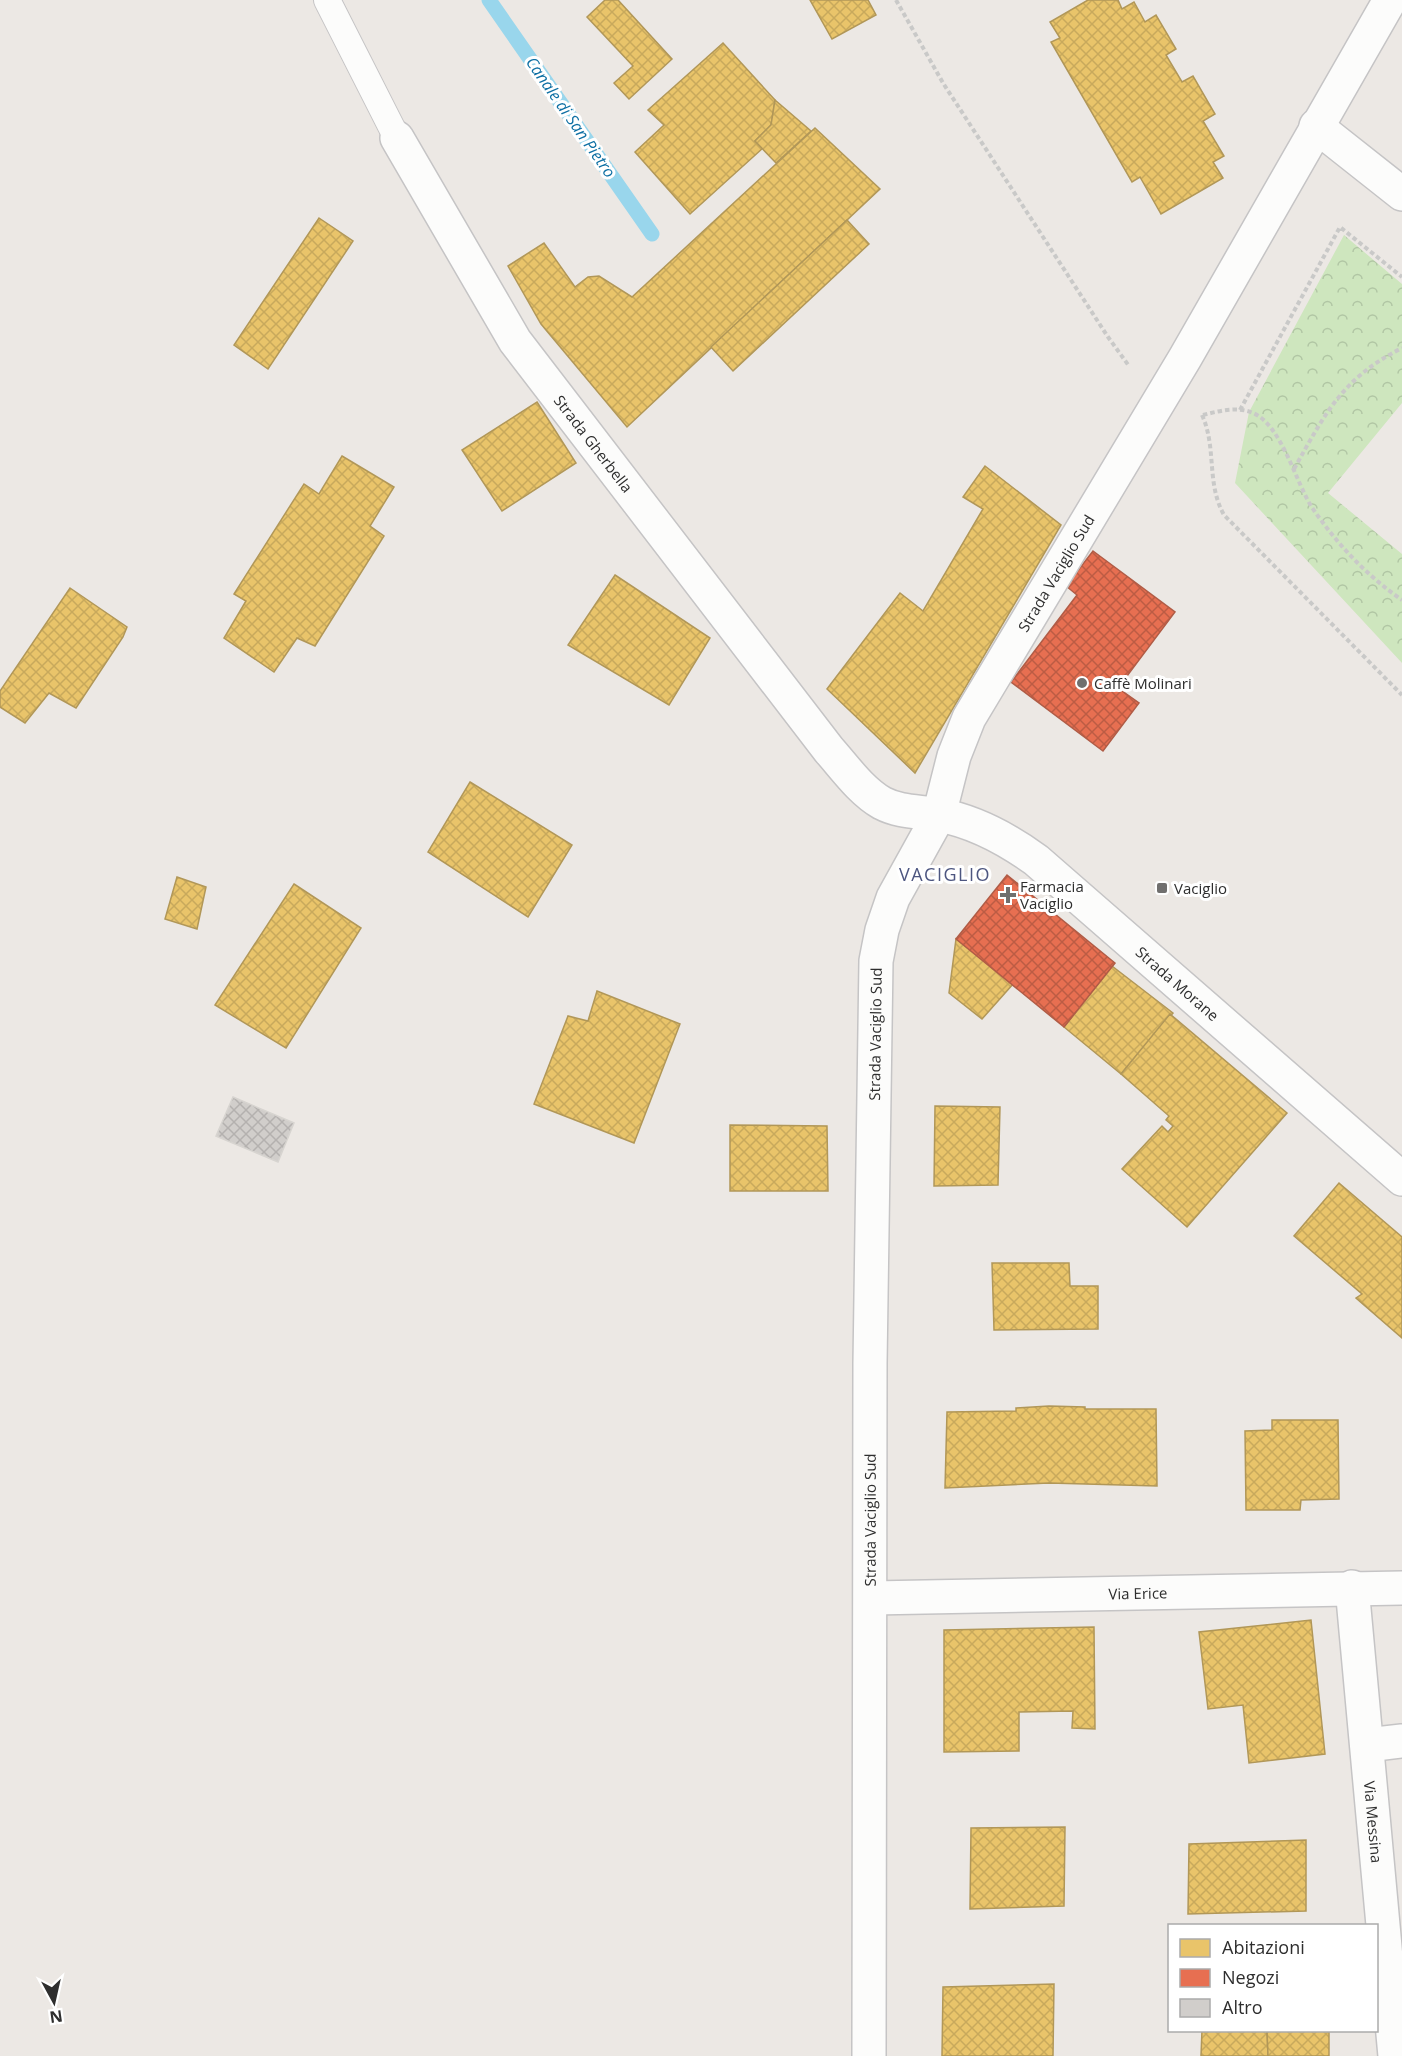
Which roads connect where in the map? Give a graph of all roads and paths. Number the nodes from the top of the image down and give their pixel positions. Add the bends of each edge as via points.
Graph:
1 (327, 0) edge
2 (896, 0) edge
3 (1390, 0) edge
4 (1316, 126) junction
5 (397, 138) joint
6 (1402, 194) edge
7 (1402, 277) edge
8 (1402, 348) edge
9 (1167, 388) junction
10 (1240, 410) junction
11 (1202, 415) junction
12 (1294, 469) junction
13 (1402, 600) edge
14 (1402, 695) edge
15 (939, 815) junction
16 (1402, 1179) edge
17 (1352, 1587) junction
18 (1402, 1588) edge
19 (872, 1598) junction
20 (1402, 1741) edge
21 (1366, 1745) junction
22 (869, 2056) edge
23 (1395, 2056) edge

1 - 5 lane, Strada Gherbella
2 - 9 path via 944,83 1125,363
3 - 4 street, Strada Vaciglio Sud
4 - 6 street
4 - 9 street, Strada Vaciglio Sud
5 - 15 street, Strada Gherbella via 515,341 829,750 881,803 916,814
7 - 10 path via 1340,227
8 - 12 path via 1359,374 1331,404
9 - 11 path
9 - 15 street, Strada Vaciglio Sud via 969,718 954,756
10 - 11 path
10 - 12 path via 1254,413 1268,426
11 - 14 path via 1210,433 1214,495 1224,515
12 - 13 path via 1311,506 1342,547 1369,576
15 - 16 street, Strada Morane via 989,831 1036,860
15 - 19 street, Strada Vaciglio Sud via 893,898 876,962 870,1364
17 - 18 street, Via Erice
17 - 19 street, Via Erice
17 - 21 street, Via Messina
19 - 22 street, Strada Vaciglio Sud
20 - 21 street
21 - 23 street, Via Messina

